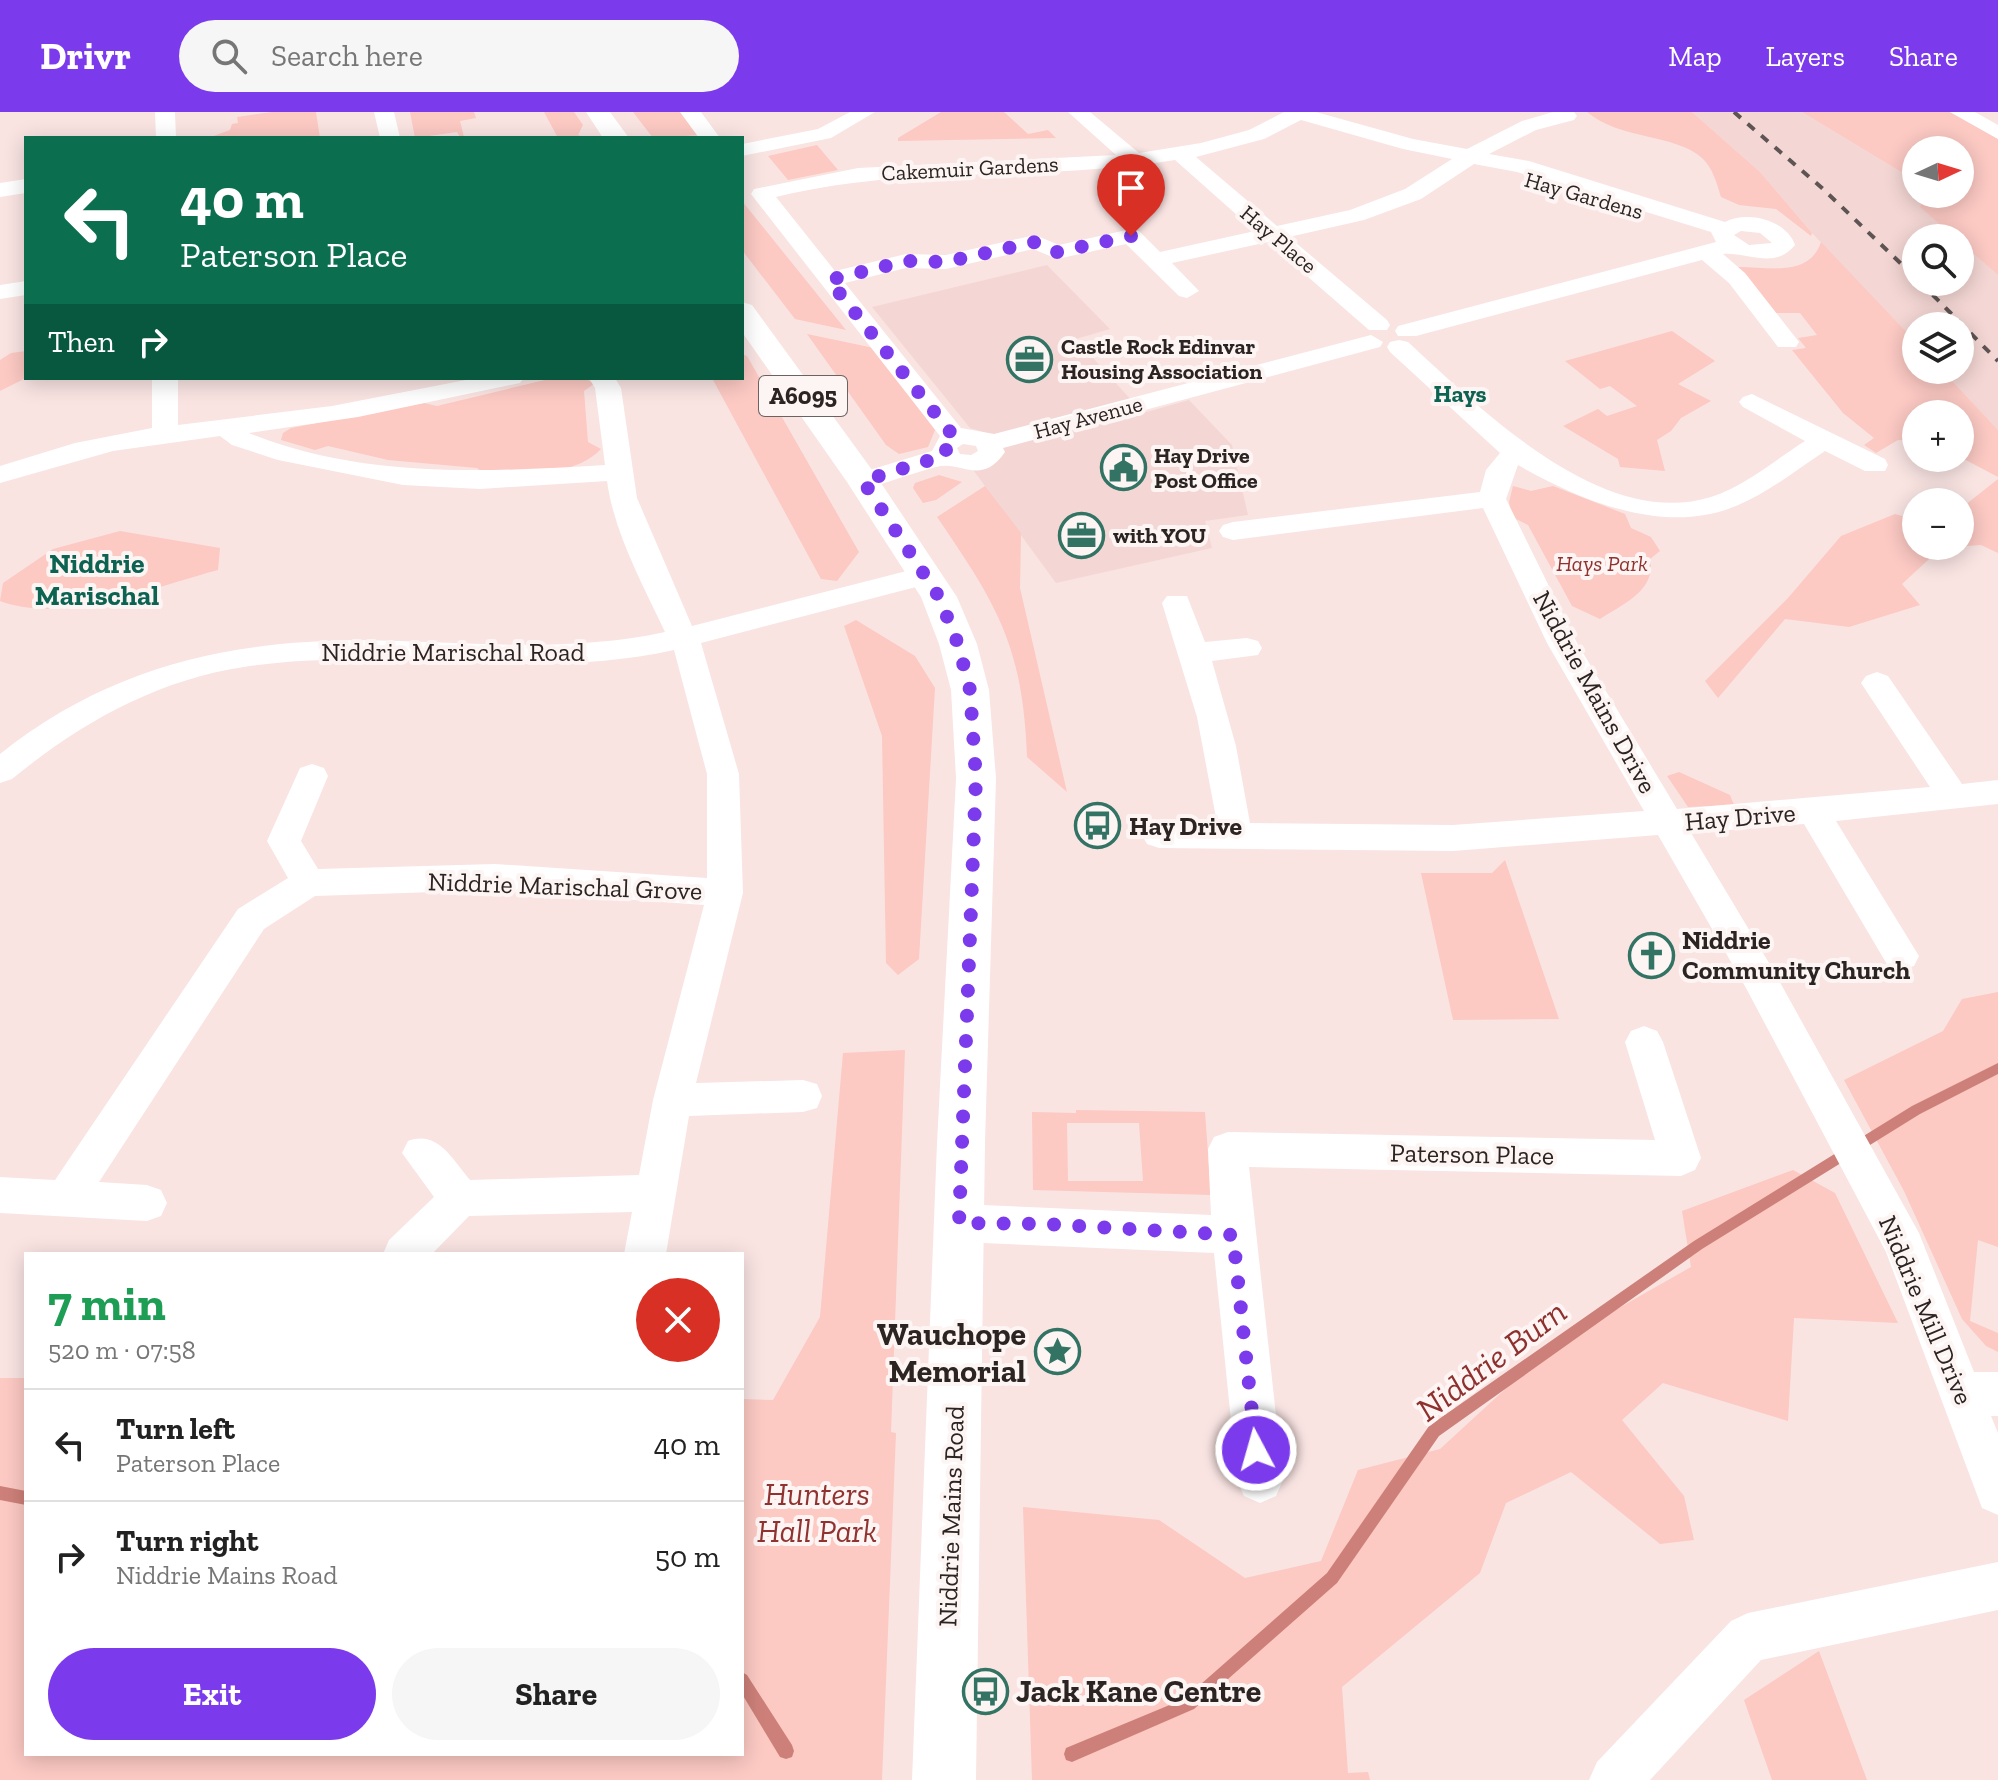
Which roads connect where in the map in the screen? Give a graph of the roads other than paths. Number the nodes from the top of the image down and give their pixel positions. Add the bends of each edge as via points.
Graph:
1 (165, 112) edge
2 (384, 112) edge
3 (598, 112) edge
4 (690, 112) edge
5 (865, 112) edge
6 (1078, 112) edge
7 (1293, 112) edge
8 (1563, 112) edge
9 (1960, 112) edge
10 (1998, 133) edge
11 (166, 136) edge
12 (390, 136) edge
13 (615, 136) edge
14 (708, 136) edge
15 (747, 149) edge
16 (1179, 153) junction
17 (1133, 159) junction
18 (1480, 160) junction
19 (24, 186) edge
20 (0, 190) edge
21 (1269, 233) junction
22 (1728, 237) joint
23 (1706, 251) junction
24 (1155, 260) junction
25 (829, 280) junction
26 (24, 288) edge
27 (1187, 291) dead end
28 (0, 292) edge
29 (744, 314) edge
30 (1375, 333) junction
31 (1403, 339) junction
32 (1787, 342) dead end
33 (165, 380) edge
34 (492, 380) edge
35 (603, 380) edge
36 (414, 388) edge
37 (1752, 402) dead end
38 (224, 427) junction
39 (165, 432) junction
40 (1824, 440) junction
41 (950, 446) junction
42 (1516, 451) junction
43 (1875, 465) dead end
44 (617, 472) junction
45 (0, 475) edge
46 (863, 481) junction
47 (1492, 499) junction
48 (1233, 531) dead end
49 (926, 575) junction
50 (1177, 603) dead end
51 (684, 638) junction
52 (1247, 648) dead end
53 (1194, 653) junction
54 (1877, 683) dead end
55 (14, 742) edge
56 (0, 771) edge
57 (312, 776) dead end
58 (1998, 792) edge
59 (1954, 797) junction
60 (1813, 811) junction
61 (1670, 822) junction
62 (1159, 835) dead end
63 (1235, 835) junction
64 (308, 883) junction
65 (725, 893) junction
66 (1901, 956) dead end
67 (1644, 1042) dead end
68 (803, 1096) dead end
69 (672, 1100) junction
70 (1854, 1150) joint
71 (422, 1153) dead end
72 (656, 1193) junction
73 (0, 1195) edge
74 (460, 1198) junction
75 (65, 1199) junction
76 (147, 1203) dead end
77 (959, 1223) junction
78 (1233, 1235) junction
79 (406, 1252) edge
80 (645, 1252) edge
81 (1980, 1394) edge
82 (1260, 1480) dead end
83 (1998, 1492) edge
84 (1998, 1586) edge
85 (944, 1780) edge
86 (1615, 1780) edge

1 - 11 street
2 - 12 street
3 - 13 main road
4 - 14 street
5 - 15 street via 824,134
6 - 17 street
7 - 16 street, Hay Gardens via 1263,132
7 - 18 street, Hay Gardens
8 - 18 street, Hay Gardens via 1567,116 1529,125
9 - 10 street
16 - 17 street, Cakemuir Gardens
16 - 21 street, Hay Place
17 - 25 street, Cakemuir Gardens via 859,174 762,194
18 - 21 street, Hay Gardens via 1356,215
18 - 22 street, Hay Gardens via 1510,174 1657,216 1682,217
19 - 20 street
21 - 24 street, Hay Gardens
21 - 30 street, Hay Place via 1353,300
22 - 23 street, Hay Avenue
23 - 31 street, Hay Avenue
23 - 32 street via 1737,278
24 - 25 street via 1131,236 1057,252 1035,242 946,262 906,261
24 - 27 street
25 - 41 street
26 - 28 street
29 - 46 main road, Niddrie Mains Road / A6095
30 - 31 street, Hay Avenue via 1391,325
30 - 41 street, Hay Avenue via 990,443 975,436
31 - 42 street
33 - 39 street
34 - 36 street
35 - 44 street, Niddrie Marischal Grove
36 - 38 street via 303,418
37 - 40 street
38 - 39 street
38 - 44 street via 241,439 287,454 403,477 480,481
39 - 45 street via 76,449
40 - 42 street via 1722,502 1677,510 1605,494
40 - 43 street
41 - 46 street, Hay Avenue
42 - 47 street via 1500,470
44 - 51 street, Niddrie Marischal Grove via 632,525
46 - 49 main road, Niddrie Mains Road / A6095
47 - 48 street
47 - 61 street, Niddrie Mains Drive via 1562,643
49 - 51 street, Niddrie Marischal Road
49 - 77 main road, Niddrie Mains Road / A6095 via 947,614 966,670 975,742
50 - 53 street
51 - 55 street, Niddrie Marischal Road via 593,653 324,651 241,657 151,681
51 - 65 street, Niddrie Marischal Grove via 723,774
52 - 53 street
53 - 63 street via 1223,746
54 - 59 street
55 - 56 street, Niddrie Marischal Road
57 - 64 street via 284,841
58 - 59 street, Hay Drive
59 - 60 street, Hay Drive
60 - 61 street, Hay Drive
60 - 66 street, Hay Drive
61 - 63 street, Hay Drive via 1453,838
61 - 70 street, Niddrie Mains Drive
62 - 63 street, Hay Drive
64 - 65 street, Niddrie Marischal Grove via 495,877
64 - 75 street via 251,919
65 - 69 street, Niddrie Marischal Grove
67 - 78 street, Paterson Place via 1681,1158 1228,1149
68 - 69 street
69 - 72 street, Niddrie Marischal Grove
70 - 81 street, Niddrie Mill Drive
71 - 74 street
72 - 74 street
72 - 80 street, Niddrie Marischal Grove
73 - 75 street
74 - 79 street
75 - 76 street
77 - 78 street
77 - 85 main road, Niddrie Mains Road / A6095
78 - 82 street, Paterson Place
81 - 83 street, Niddrie Mill Drive
84 - 86 street via 1748,1638

